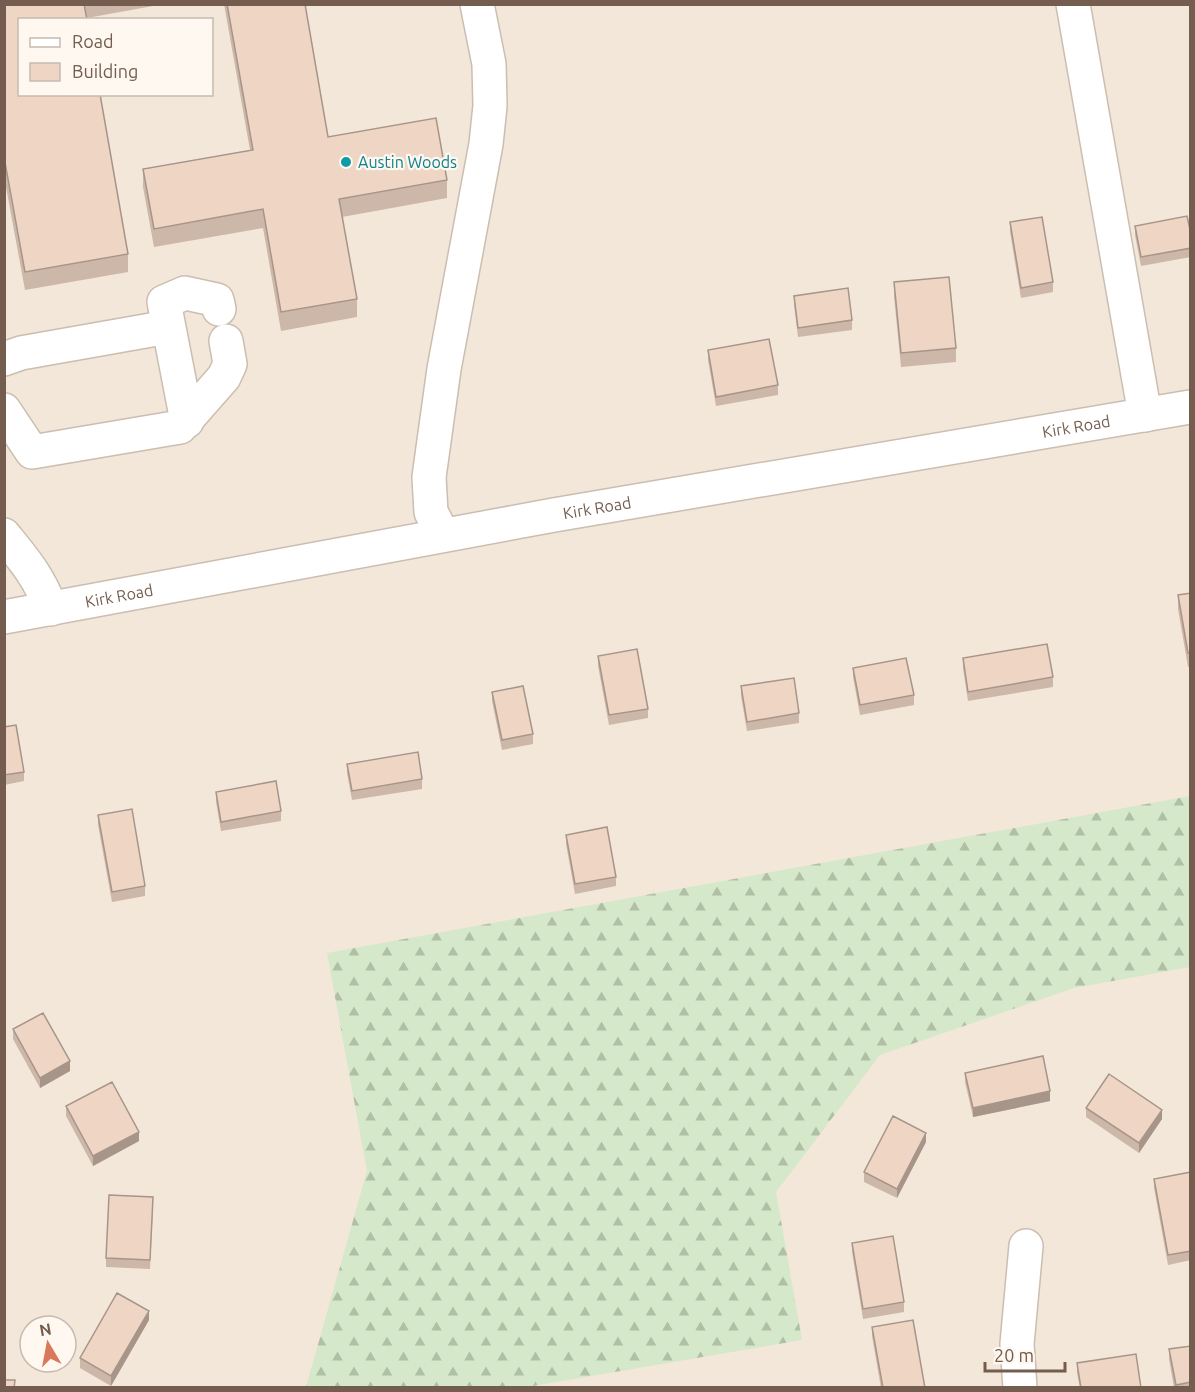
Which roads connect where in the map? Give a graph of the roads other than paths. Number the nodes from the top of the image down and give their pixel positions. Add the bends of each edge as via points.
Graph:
1 (477, 4) edge
2 (1073, 4) edge
3 (219, 309) dead end
4 (168, 327) junction
5 (226, 341) dead end
6 (4, 359) edge
7 (1191, 407) edge
8 (4, 410) edge
9 (1145, 415) junction
10 (187, 421) junction
11 (4, 535) edge
12 (443, 535) junction
13 (51, 609) junction
14 (4, 617) edge
15 (1026, 1246) dead end
16 (1020, 1388) edge

1 - 12 street via 489,64 490,106 429,477 431,512
2 - 9 street
3 - 4 street via 217,300 185,293 164,302
4 - 6 street
4 - 10 street
5 - 10 street via 230,364 224,377
7 - 9 street, Kirk Road
8 - 10 street via 32,452 180,427
9 - 12 street, Kirk Road
11 - 13 street via 43,586
12 - 13 street, Kirk Road
13 - 14 street, Kirk Road
15 - 16 street via 1017,1344

